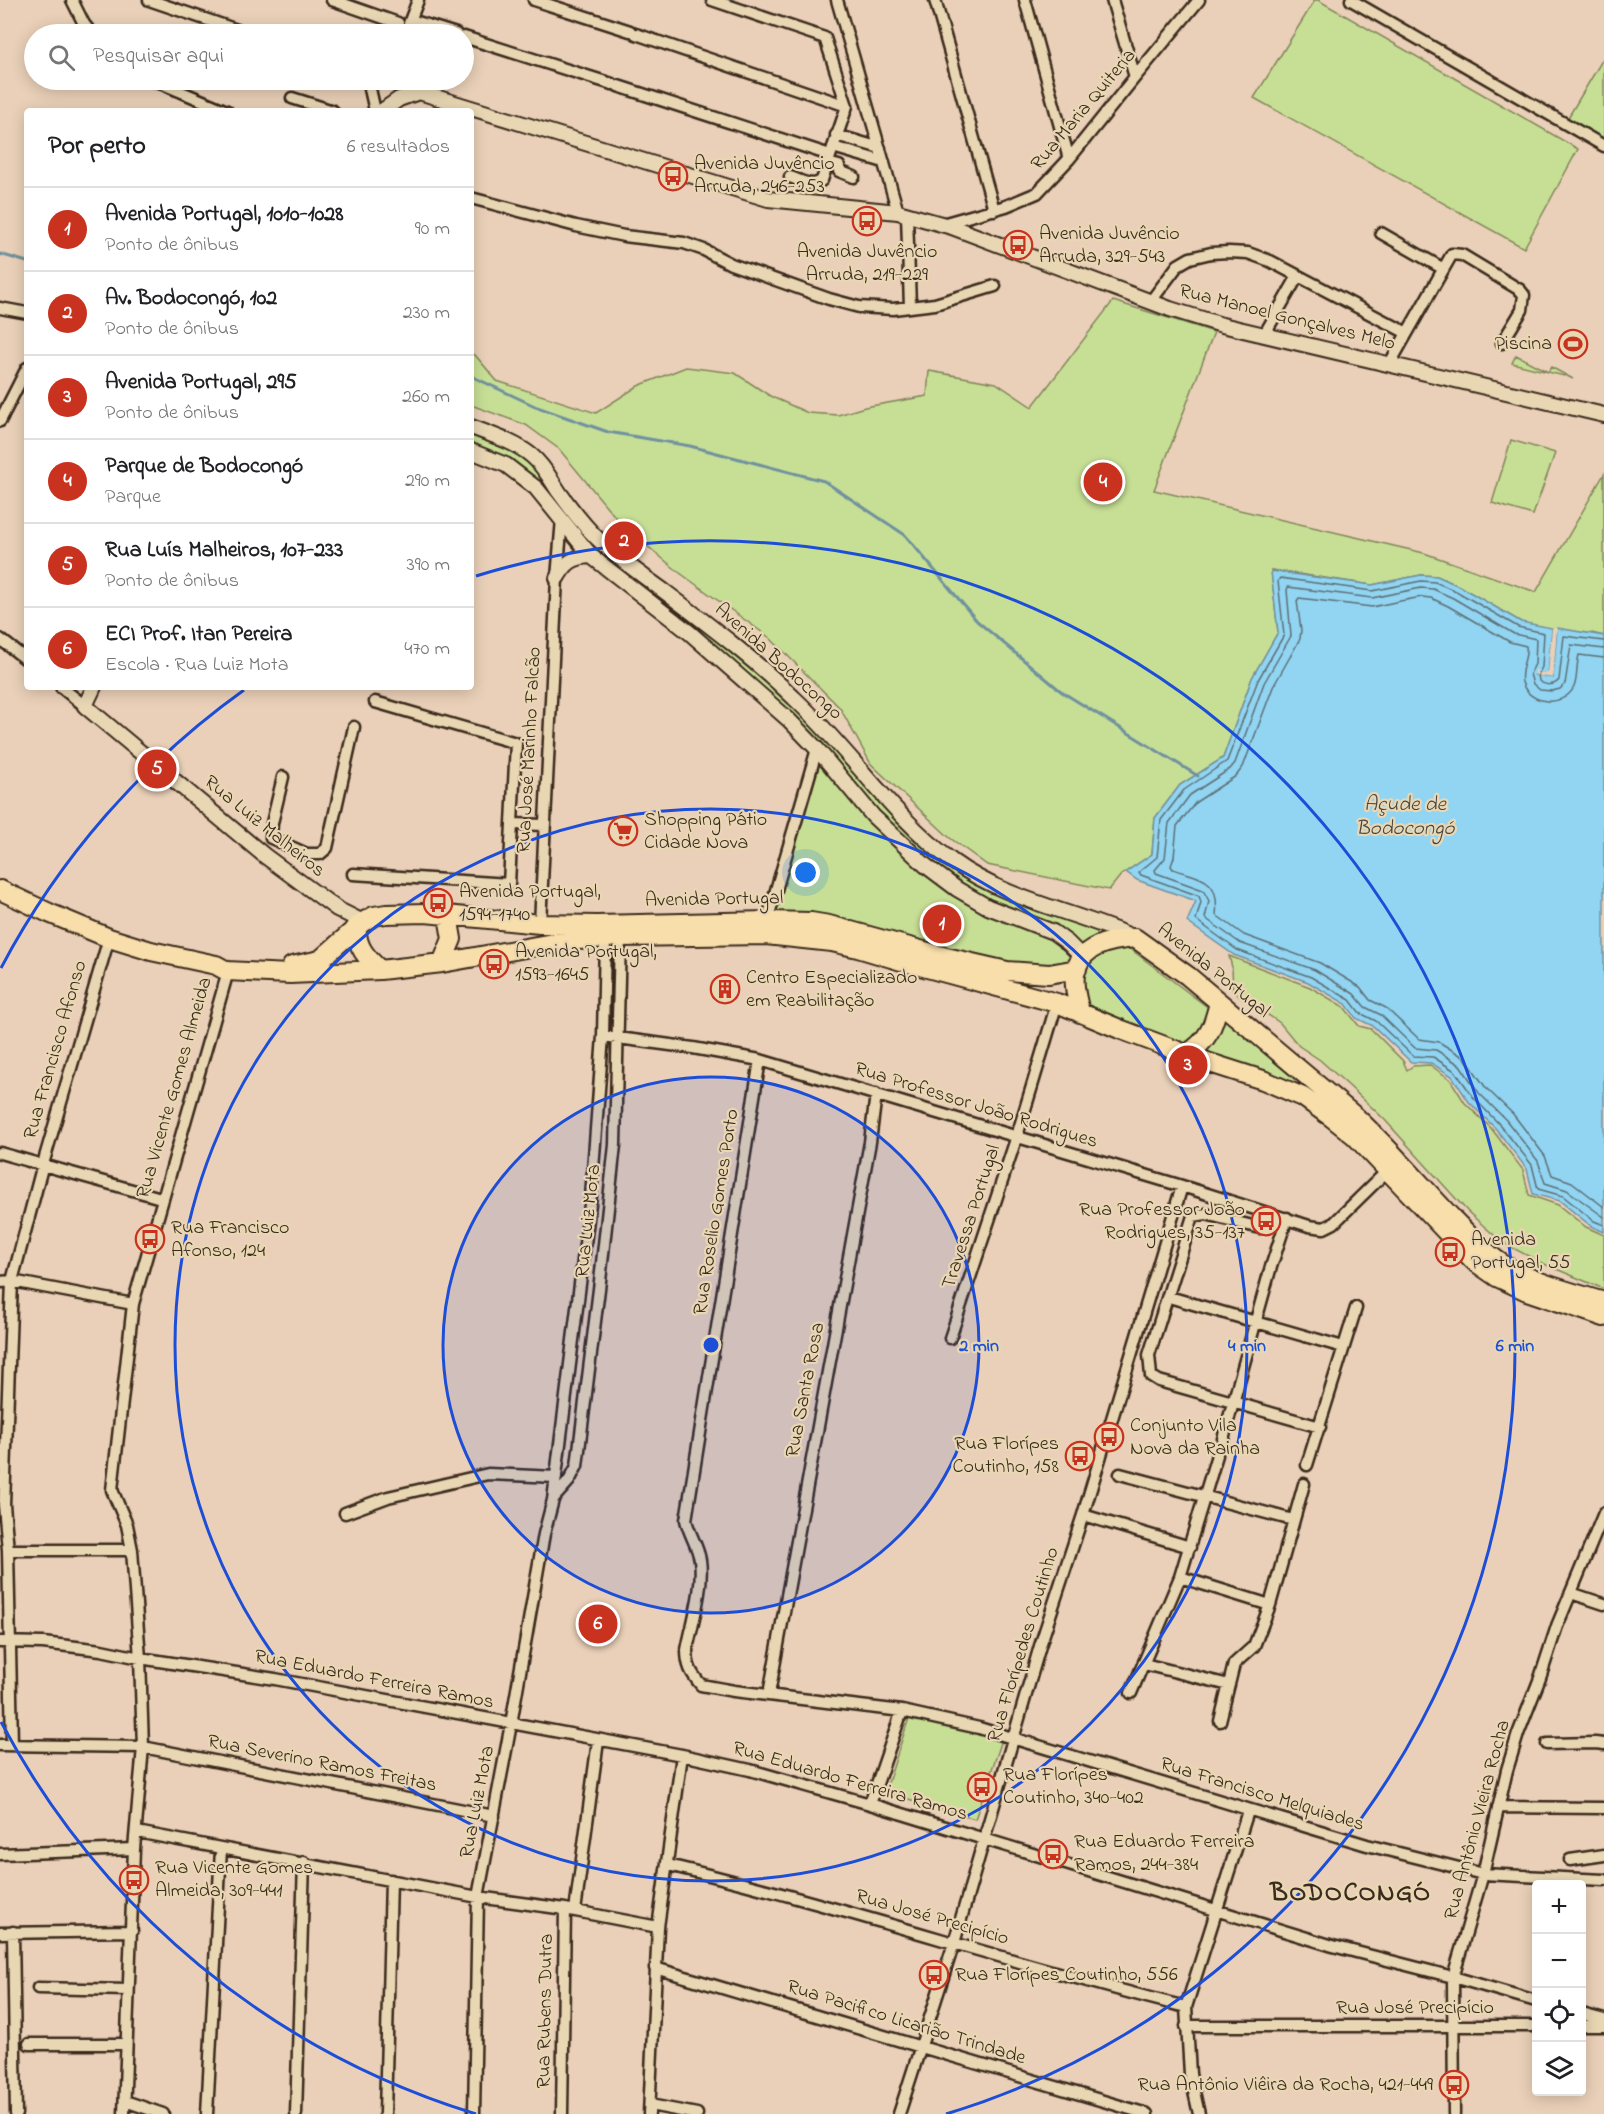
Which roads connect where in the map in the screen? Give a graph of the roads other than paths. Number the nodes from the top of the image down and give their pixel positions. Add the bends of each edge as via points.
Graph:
1 (72, 0) edge
2 (150, 0) edge
3 (332, 0) edge
4 (418, 0) edge
5 (534, 0) edge
6 (712, 0) edge
7 (837, 0) edge
8 (935, 0) edge
9 (1025, 0) edge
10 (1112, 0) edge
11 (1199, 0) edge
12 (1351, 0) edge
13 (84, 24) edge
14 (220, 24) edge
15 (395, 24) edge
16 (408, 24) edge
17 (474, 40) edge
18 (1135, 77) junction
19 (177, 90) edge
20 (370, 90) edge
21 (413, 90) edge
22 (418, 92) junction
23 (292, 98) dead end
24 (847, 106) junction
25 (220, 108) edge
26 (324, 108) edge
27 (374, 108) edge
28 (386, 108) edge
29 (470, 108) edge
30 (474, 109) edge
31 (837, 135) junction
32 (1604, 146) edge
33 (880, 148) junction
34 (830, 155) junction
35 (1069, 159) junction
36 (884, 162) junction
37 (790, 177) dead end
38 (854, 177) dead end
39 (474, 199) edge
40 (994, 210) junction
41 (903, 214) junction
42 (942, 225) junction
43 (1381, 233) dead end
44 (1442, 268) junction
45 (1298, 276) junction
46 (995, 286) dead end
47 (1151, 301) junction
48 (910, 307) junction
49 (0, 308) edge
50 (24, 312) edge
51 (1407, 333) junction
52 (1263, 335) junction
53 (1502, 343) dead end
54 (1389, 364) junction
55 (24, 374) edge
56 (1604, 415) edge
57 (0, 421) edge
58 (474, 428) edge
59 (474, 452) edge
60 (562, 519) junction
61 (591, 556) junction
62 (556, 578) junction
63 (0, 639) edge
64 (24, 658) edge
65 (65, 690) edge
66 (93, 690) edge
67 (375, 702) dead end
68 (86, 706) junction
69 (354, 727) dead end
70 (817, 749) junction
71 (283, 777) dead end
72 (512, 824) junction
73 (545, 825) junction
74 (271, 838) junction
75 (265, 856) junction
76 (353, 874) dead end
77 (0, 890) edge
78 (448, 916) junction
79 (766, 921) junction
80 (540, 924) junction
81 (360, 925) junction
82 (109, 938) junction
83 (613, 938) junction
84 (1136, 938) junction
85 (442, 963) junction
86 (1080, 964) junction
87 (224, 967) junction
88 (380, 970) junction
89 (1057, 1003) junction
90 (1220, 1003) junction
91 (1080, 1013) junction
92 (603, 1036) junction
93 (618, 1038) junction
94 (1187, 1054) junction
95 (760, 1059) junction
96 (876, 1094) junction
97 (1017, 1136) junction
98 (0, 1153) edge
99 (43, 1164) junction
100 (1387, 1171) junction
101 (1182, 1186) junction
102 (161, 1198) junction
103 (1287, 1218) junction
104 (1260, 1228) dead end
105 (12, 1281) junction
106 (0, 1282) edge
107 (1169, 1297) junction
108 (1604, 1302) edge
109 (133, 1304) junction
110 (1356, 1308) dead end
111 (1604, 1317) edge
112 (1256, 1321) junction
113 (950, 1338) dead end
114 (1343, 1347) junction
115 (1233, 1402) junction
116 (1320, 1427) junction
117 (1223, 1438) dead end
118 (1217, 1455) dead end
119 (1307, 1465) dead end
120 (1120, 1474) dead end
121 (556, 1477) junction
122 (1304, 1484) dead end
123 (1204, 1495) junction
124 (553, 1500) junction
125 (2, 1505) edge
126 (345, 1513) dead end
127 (1604, 1513) edge
128 (1083, 1515) junction
129 (1293, 1520) junction
130 (1190, 1547) junction
131 (8, 1550) junction
132 (132, 1550) junction
133 (1180, 1577) junction
134 (1571, 1593) junction
135 (1604, 1604) edge
136 (1270, 1605) junction
137 (4, 1642) edge
138 (140, 1659) junction
139 (1144, 1664) junction
140 (701, 1685) joint
141 (1229, 1685) junction
142 (1131, 1693) dead end
143 (769, 1694) junction
144 (902, 1711) junction
145 (1220, 1721) dead end
146 (511, 1724) junction
147 (1014, 1740) junction
148 (598, 1741) junction
149 (12, 1744) junction
150 (1547, 1744) dead end
151 (1604, 1744) edge
152 (0, 1745) edge
153 (143, 1747) junction
154 (682, 1755) junction
155 (870, 1804) junction
156 (1498, 1807) junction
157 (1604, 1808) edge
158 (1248, 1811) junction
159 (494, 1816) junction
160 (137, 1832) junction
161 (985, 1839) junction
162 (134, 1849) junction
163 (221, 1849) junction
164 (0, 1854) edge
165 (1604, 1855) edge
166 (1570, 1860) dead end
167 (304, 1862) junction
168 (668, 1864) junction
169 (1483, 1874) junction
170 (391, 1880) junction
171 (1604, 1880) edge
172 (478, 1897) junction
173 (570, 1910) junction
174 (1216, 1910) junction
175 (658, 1927) junction
176 (132, 1931) junction
177 (13, 1932) junction
178 (0, 1933) edge
179 (954, 1942) junction
180 (655, 1968) junction
181 (1453, 1977) junction
182 (38, 1988) dead end
183 (128, 1990) junction
184 (1532, 2000) edge
185 (1186, 2007) junction
186 (1586, 2015) edge
187 (1604, 2020) edge
188 (1453, 2025) junction
189 (1186, 2026) junction
190 (1532, 2026) edge
191 (1586, 2026) edge
192 (1604, 2026) edge
193 (29, 2044) dead end
194 (126, 2044) junction
195 (920, 2046) junction
196 (125, 2101) junction
197 (650, 2109) edge
198 (16, 2114) edge
199 (124, 2114) edge
200 (163, 2114) edge
201 (207, 2114) edge
202 (296, 2114) edge
203 (384, 2114) edge
204 (474, 2114) edge
205 (562, 2114) edge
206 (698, 2114) edge
207 (899, 2114) edge
208 (1147, 2114) edge
209 (1199, 2114) edge
210 (1454, 2114) edge

1 - 13 street
2 - 14 street
3 - 15 street
4 - 16 street
5 - 24 street
6 - 24 street via 825,38
7 - 33 street
8 - 40 street
9 - 35 street
10 - 18 street
11 - 18 street, Rua Maria Quiteria
12 - 32 street
17 - 34 street
18 - 35 street, Rua Maria Quiteria
19 - 25 street
20 - 27 street
21 - 22 street
22 - 28 street
22 - 29 street, Rua Manoel Gonçalves Melo
23 - 26 street
24 - 31 street
30 - 41 street, Rua Manoel Gonçalves Melo via 768,199
31 - 33 street
31 - 34 street
33 - 36 street
34 - 36 street
34 - 37 street via 818,183
34 - 38 street via 839,171
35 - 40 street, Rua Maria Quiteria via 1037,193
36 - 41 street
39 - 48 street via 576,226 684,243 731,264 859,308
40 - 42 street, Rua Maria Quiteria
41 - 42 street, Rua Manoel Gonçalves Melo
41 - 48 street
42 - 47 street, Rua Manoel Gonçalves Melo
43 - 44 street
44 - 51 street
44 - 53 street via 1448,257 1456,253 1524,295 1522,310
45 - 47 street via 1248,253 1211,253 1178,265
45 - 51 street
45 - 52 street
46 - 48 street via 935,304
47 - 52 street, Rua Manoel Gonçalves Melo
49 - 50 street
51 - 54 street
52 - 54 street, Rua Manoel Gonçalves Melo
54 - 56 street, Rua Manoel Gonçalves Melo
55 - 57 street
58 - 84 street, Avenida Bodocongo via 532,455 598,540 721,634 795,698 918,831 952,860 1010,893
59 - 60 street, Avenida Bodocongo via 524,477
60 - 61 street, Avenida Bodocongo
60 - 62 street, Rua José Marinho Falcão
61 - 62 street via 571,560
61 - 70 street, Avenida Bodocongo via 690,633
62 - 73 street, Rua José Marinho Falcão
63 - 64 street
65 - 68 street, Rua Luiz Malheiros
66 - 68 street
67 - 72 street via 516,743
68 - 75 street, Rua Luiz Malheiros
69 - 74 street via 327,848 320,854 308,854
70 - 79 street
70 - 86 street, Avenida Bodocongo via 873,816 925,865 988,907 1053,932 1068,943
71 - 74 street
72 - 73 street
72 - 76 street via 509,884
73 - 80 street, Rua José Marinho Falcão
74 - 75 street
75 - 81 street, Rua Luiz Malheiros
77 - 82 main road
78 - 80 main road, Avenida Portugal
78 - 81 main road, Avenida Portugal via 386,914
78 - 85 main road via 452,939
79 - 80 main road, Avenida Portugal
79 - 86 main road, Avenida Portugal via 829,925 1007,971 1049,974
81 - 87 main road, Avenida Portugal via 320,960 299,965
81 - 88 main road via 357,935 361,950
82 - 87 main road
82 - 99 street, Rua Francisco Afonso
83 - 85 main road, Avenida Portugal via 564,941
83 - 89 main road, Avenida Portugal via 766,935 832,942
83 - 92 street, Rua Luiz Mota
83 - 93 street, Rua Luiz Mota
84 - 86 main road, Avenida Portugal via 1103,942
84 - 90 main road, Avenida Portugal
85 - 88 main road, Avenida Portugal
86 - 91 main road via 1075,988
87 - 88 main road, Avenida Portugal via 290,974
87 - 102 street, Rua Vicente Gomes Almeida
89 - 91 main road, Avenida Portugal
89 - 97 street, Travessa Portugal
90 - 94 main road via 1215,1024 1196,1049
90 - 108 main road, Avenida Portugal via 1365,1125 1491,1256 1529,1278
91 - 94 main road, Avenida Portugal
92 - 93 street, Rua Professor João Rodrigues
92 - 121 street, Rua Luiz Mota via 591,1196
93 - 95 street, Rua Professor João Rodrigues
93 - 124 street, Rua Luiz Mota via 610,1194 580,1445 577,1466
94 - 100 main road, Avenida Portugal via 1303,1098 1355,1136
95 - 96 street, Rua Professor João Rodrigues
95 - 140 street, Rua Roselio Gomes Porto via 686,1520 697,1547 701,1574 687,1662
96 - 97 street, Rua Professor João Rodrigues
96 - 143 street, Rua Santa Rosa
97 - 101 street, Rua Professor João Rodrigues
97 - 113 street, Travessa Portugal
98 - 99 street
99 - 102 street
99 - 105 street, Rua Francisco Afonso
100 - 103 street, Rua Professor João Rodrigues via 1334,1223 1324,1228
100 - 111 main road, Avenida Portugal via 1474,1261 1497,1277
101 - 103 street, Rua Professor João Rodrigues
101 - 128 street, Rua Florípedes Coutinho
102 - 109 street, Rua Vicente Gomes Almeida
103 - 112 street
104 - 107 street via 1206,1214 1193,1216
105 - 106 street
105 - 109 street
105 - 125 street, Rua Francisco Afonso
107 - 112 street
107 - 115 street via 1149,1355 1151,1376
109 - 132 street, Rua Vicente Gomes Almeida via 112,1490 127,1525
110 - 114 street
112 - 114 street
112 - 115 street
114 - 116 street
115 - 116 street
115 - 117 street
116 - 119 street
118 - 123 street
120 - 123 street
121 - 124 street, Rua Luiz Mota
121 - 126 street via 488,1474 388,1497
122 - 129 street
123 - 129 street
123 - 130 street
124 - 146 street, Rua Luiz Mota
125 - 131 street, Rua Francisco Afonso
127 - 134 street, Rua Antônio Vieira Rocha
128 - 130 street
128 - 147 street, Rua Florípedes Coutinho
129 - 136 street
130 - 133 street
131 - 132 street
131 - 137 street, Rua Francisco Afonso
132 - 138 street, Rua Vicente Gomes Almeida
133 - 136 street
133 - 139 street
134 - 135 street
134 - 156 street, Rua Antônio Vieira Rocha via 1518,1734
136 - 141 street via 1254,1646 1234,1664
137 - 138 street, Rua Eduardo Ferreira Ramos via 101,1650
137 - 149 street, Rua Francisco Afonso
138 - 146 street, Rua Eduardo Ferreira Ramos via 275,1679
138 - 153 street, Rua Vicente Gomes Almeida
139 - 141 street
139 - 142 street
140 - 143 street, Rua Francisco Melquiades
141 - 145 street
143 - 144 street, Rua Francisco Melquiades
144 - 147 street, Rua Francisco Melquiades
144 - 155 street
146 - 148 street, Rua Eduardo Ferreira Ramos
146 - 159 street, Rua Luiz Mota
147 - 158 street, Rua Francisco Melquiades
147 - 161 street, Rua Florípedes Coutinho
148 - 154 street, Rua Eduardo Ferreira Ramos
148 - 173 street, Rua Rubens Dutra
149 - 152 street, Rua Severino Ramos Freitas
149 - 153 street, Rua Severino Ramos Freitas
150 - 151 street
153 - 159 street, Rua Severino Ramos Freitas
153 - 160 street, Rua Vicente Gomes Almeida
154 - 155 street, Rua Eduardo Ferreira Ramos
154 - 168 street
155 - 161 street, Rua Eduardo Ferreira Ramos
156 - 157 street
156 - 169 street, Rua Antônio Vieira Rocha
158 - 169 street, Rua Francisco Melquiades
158 - 174 street
159 - 172 street, Rua Luiz Mota
160 - 162 street, Rua Vicente Gomes Almeida
160 - 163 street
161 - 174 street, Rua Eduardo Ferreira Ramos
161 - 179 street, Rua Florípedes Coutinho
162 - 164 street
162 - 176 street, Rua Vicente Gomes Almeida
163 - 167 street
163 - 201 street
165 - 166 street
167 - 170 street
167 - 202 street
168 - 175 street
168 - 179 street, Rua José Precipício
169 - 171 street, Rua Francisco Melquiades
169 - 181 street, Rua Antônio Vieira Rocha
170 - 172 street
170 - 203 street
172 - 173 street
172 - 204 street, Rua Luiz Mota
173 - 175 street
173 - 205 street, Rua Rubens Dutra
174 - 181 street, Rua Eduardo Ferreira Ramos
174 - 185 street
175 - 180 street
176 - 177 street
176 - 183 street, Rua Vicente Gomes Almeida
177 - 178 street
177 - 198 street
179 - 185 street, Rua José Precipício
179 - 195 street, Rua Florípedes Coutinho
180 - 195 street, Rua Pacifico Licarião Trindade
180 - 197 street
181 - 184 street, Rua Eduardo Ferreira Ramos
181 - 188 street, Rua Antônio Vieira Rocha
182 - 183 street
183 - 194 street, Rua Vicente Gomes Almeida
185 - 189 street
186 - 187 street
188 - 189 street, Rua José Precipício
188 - 190 street, Rua José Precipício
188 - 210 street, Rua Antônio Vieira Rocha
189 - 209 street via 1190,2074
191 - 192 street
193 - 194 street
194 - 196 street, Rua Vicente Gomes Almeida
195 - 207 street, Rua Florípedes Coutinho
195 - 208 street, Rua Pacifico Licarião Trindade
196 - 199 street, Rua Vicente Gomes Almeida
196 - 200 street
197 - 206 street

